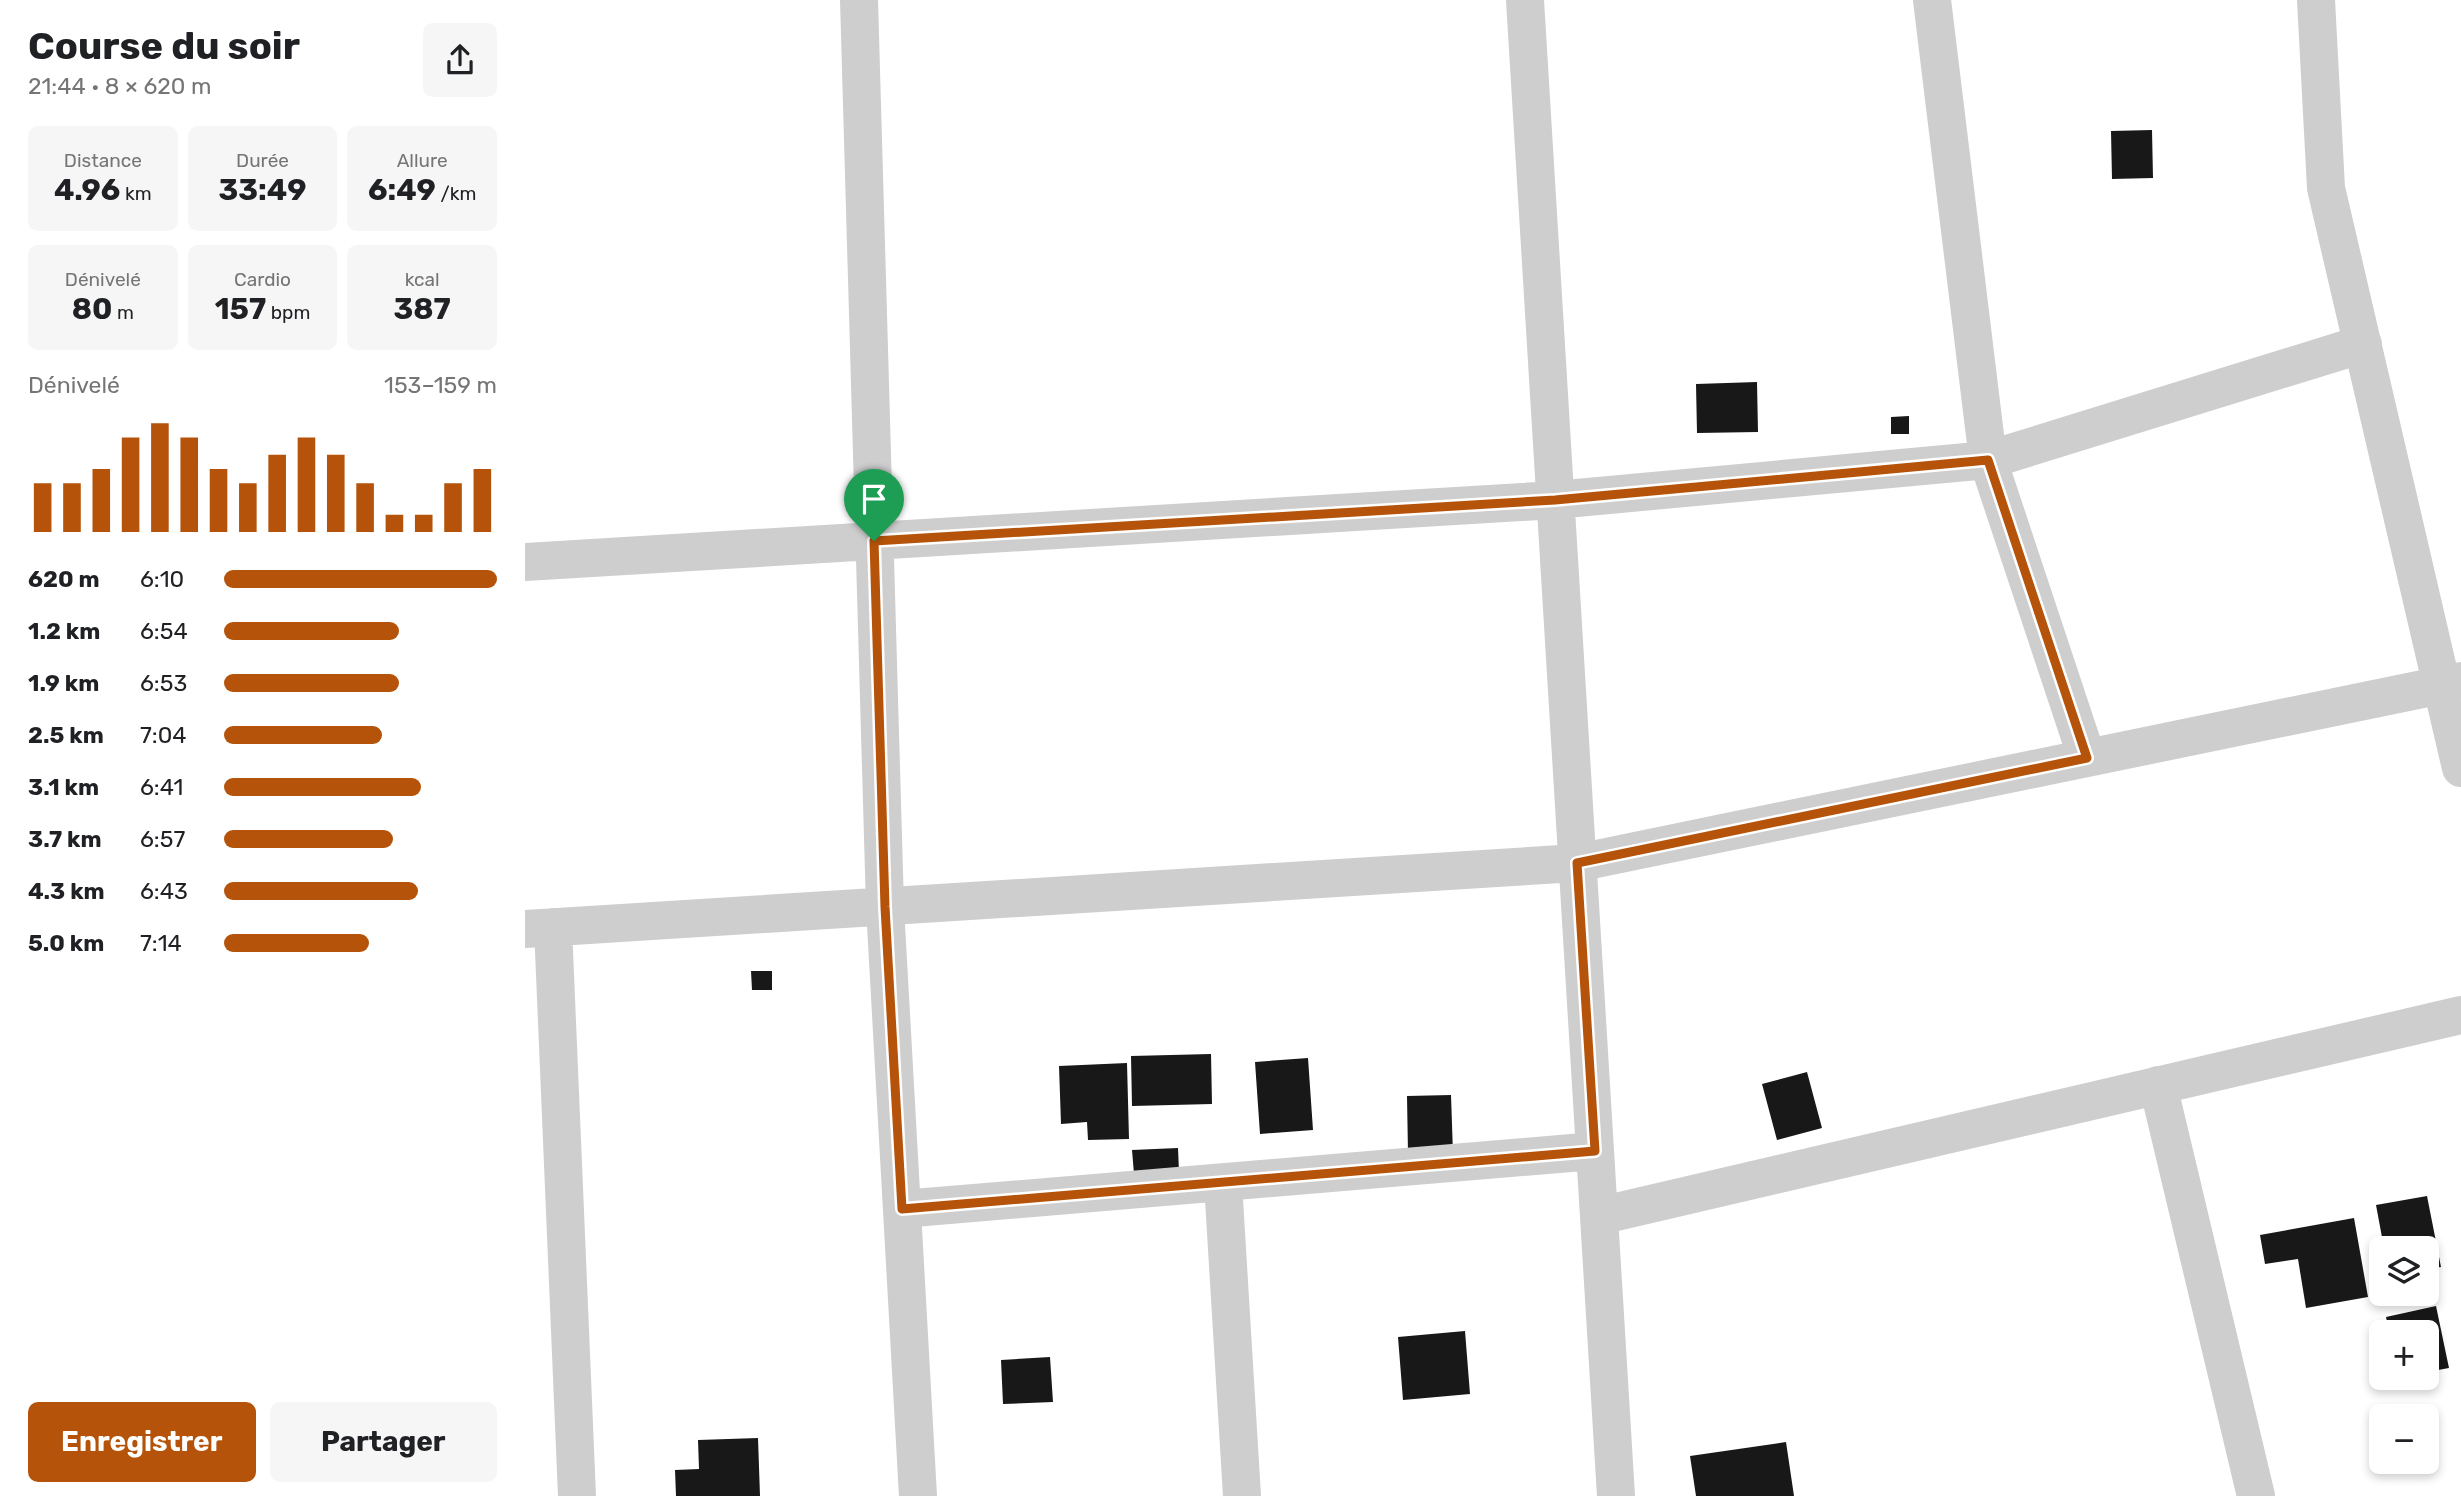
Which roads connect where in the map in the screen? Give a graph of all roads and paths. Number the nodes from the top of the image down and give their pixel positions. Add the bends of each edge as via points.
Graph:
1 (859, 0) edge
2 (1525, 0) edge
3 (1932, 0) edge
4 (2316, 0) edge
5 (2363, 344) junction
6 (1988, 460) junction
7 (1555, 500) junction
8 (874, 541) junction
9 (525, 562) edge
10 (2451, 683) edge
11 (2087, 758) junction
12 (2461, 768) edge
13 (1577, 863) junction
14 (885, 907) junction
15 (539, 928) edge
16 (2461, 1015) edge
17 (2158, 1086) junction
18 (1595, 1151) junction
19 (1223, 1183) junction
20 (902, 1209) junction
21 (1599, 1216) junction
22 (577, 1496) edge
23 (918, 1496) edge
24 (1242, 1496) edge
25 (1616, 1496) edge
26 (2256, 1496) edge

1 - 8 street
2 - 7 street
3 - 6 street
4 - 5 street via 2326,188
5 - 6 street
5 - 10 street
6 - 7 street
6 - 11 street
7 - 8 street
7 - 13 street
8 - 9 street
8 - 14 street
10 - 11 street
10 - 12 street
11 - 13 street
13 - 14 street
13 - 18 street
14 - 15 street
14 - 20 street
15 - 22 street
16 - 17 street
17 - 21 street
17 - 26 street
18 - 19 street
18 - 21 street
19 - 20 street
19 - 24 street
20 - 23 street
21 - 25 street

